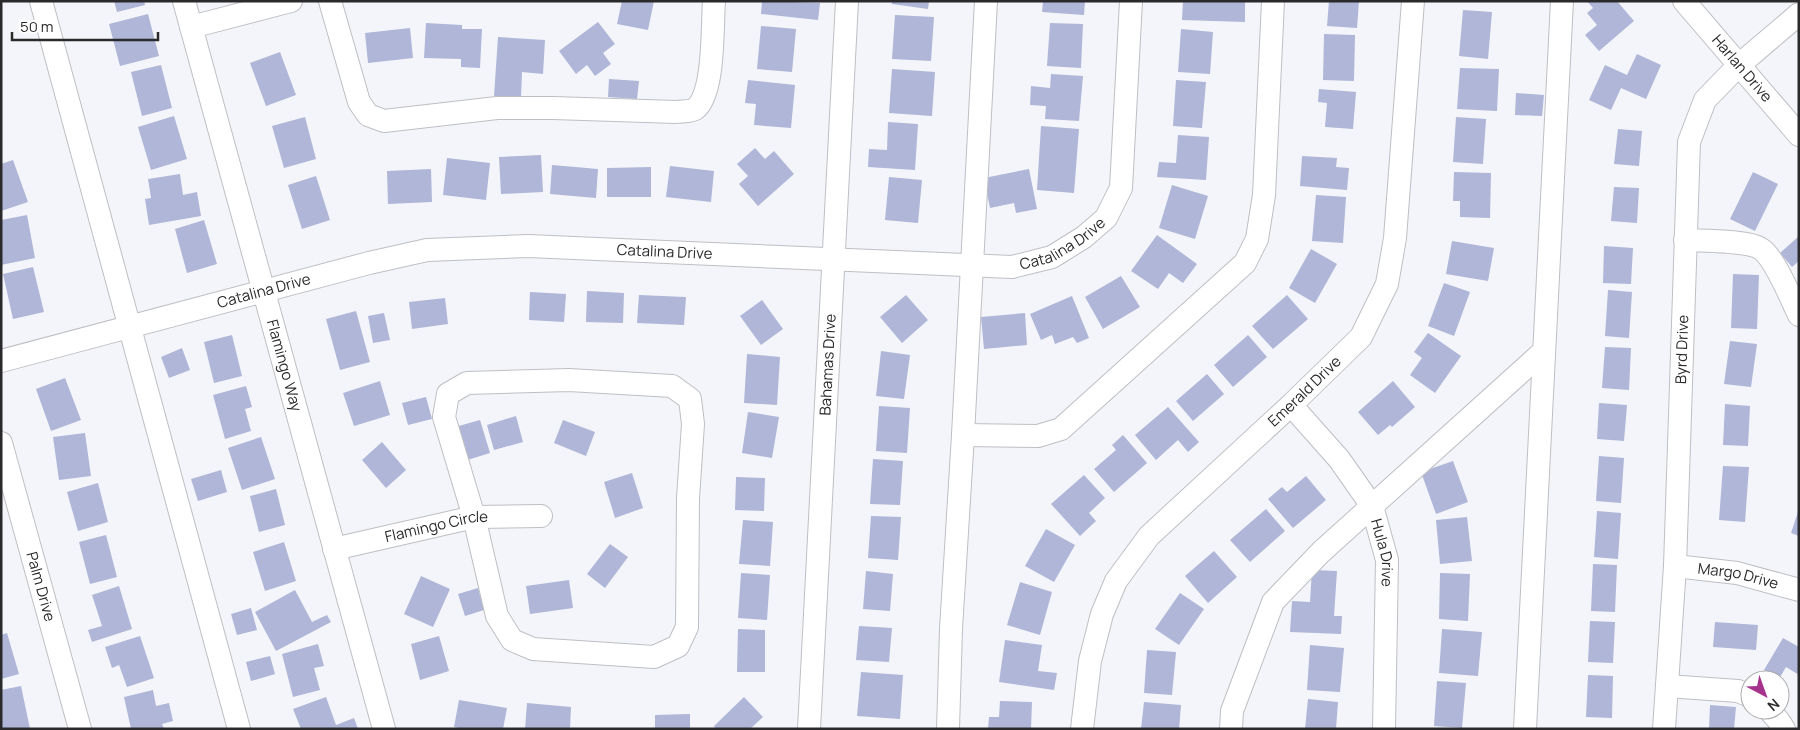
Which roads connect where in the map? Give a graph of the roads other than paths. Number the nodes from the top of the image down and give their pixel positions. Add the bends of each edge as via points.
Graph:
1 (40, 1) edge
2 (184, 1) edge
3 (291, 1) edge
4 (330, 1) edge
5 (714, 1) edge
6 (847, 1) edge
7 (986, 1) edge
8 (1131, 1) edge
9 (1273, 1) edge
10 (1413, 1) edge
11 (1562, 1) edge
12 (1684, 1) edge
13 (1799, 14) edge
14 (191, 27) junction
15 (1739, 65) junction
16 (1799, 135) edge
17 (1685, 240) junction
18 (833, 258) junction
19 (972, 265) junction
20 (263, 291) junction
21 (1799, 315) edge
22 (130, 326) junction
23 (1544, 351) junction
24 (1, 360) edge
25 (1291, 405) junction
26 (963, 435) junction
27 (1, 443) edge
28 (1372, 506) junction
29 (541, 516) dead end
30 (474, 517) junction
31 (334, 549) junction
32 (1676, 566) junction
33 (1799, 590) edge
34 (1667, 686) junction
35 (1740, 692) edge
36 (80, 729) edge
37 (239, 729) edge
38 (384, 729) edge
39 (809, 729) edge
40 (948, 729) edge
41 (1082, 729) edge
42 (1232, 729) edge
43 (1384, 729) edge
44 (1525, 729) edge
45 (1664, 729) edge

1 - 22 street
2 - 14 street, Flamingo Way
3 - 14 street
4 - 5 street via 359,102 368,115 384,121 497,108 694,110 704,100 709,84
6 - 18 street, Bahamas Drive
7 - 19 street
8 - 19 street, Catalina Drive via 1121,188 1106,218 1084,237 1052,257 1012,267
9 - 26 street via 1264,195 1257,239 1245,263 1061,429 1038,436
10 - 25 street, Emerald Drive via 1395,238 1387,284 1361,337
11 - 23 street
12 - 15 street, Harlan Drive
13 - 15 street, Byrd Drive
14 - 20 street, Flamingo Way
15 - 16 street, Harlan Drive
15 - 17 street, Byrd Drive via 1705,100 1689,142
17 - 21 street via 1736,242 1761,248 1774,263
17 - 32 street, Byrd Drive
18 - 19 street, Catalina Drive
18 - 20 street, Catalina Drive via 528,246 427,250
18 - 39 street, Bahamas Drive
19 - 26 street
20 - 22 street, Catalina Drive
20 - 31 street, Flamingo Way
22 - 24 street, Catalina Drive
22 - 37 street
23 - 28 street
23 - 44 street
25 - 28 street, Hula Drive via 1339,459
25 - 41 street, Emerald Drive via 1149,536 1116,581 1102,614 1090,661
26 - 40 street
27 - 36 street, Palm Drive
28 - 42 street via 1273,602 1232,711
28 - 43 street, Hula Drive via 1387,560
29 - 30 street, Flamingo Circle
30 - 30 street via 444,417 448,394 467,383 569,380 672,386 690,399 693,424 688,498 687,627 678,646 654,657 532,649 512,640 497,616
30 - 31 street, Flamingo Circle
31 - 38 street, Flamingo Way
32 - 33 street, Margo Drive via 1737,573
32 - 34 street, Byrd Drive
34 - 35 street
34 - 45 street, Byrd Drive

